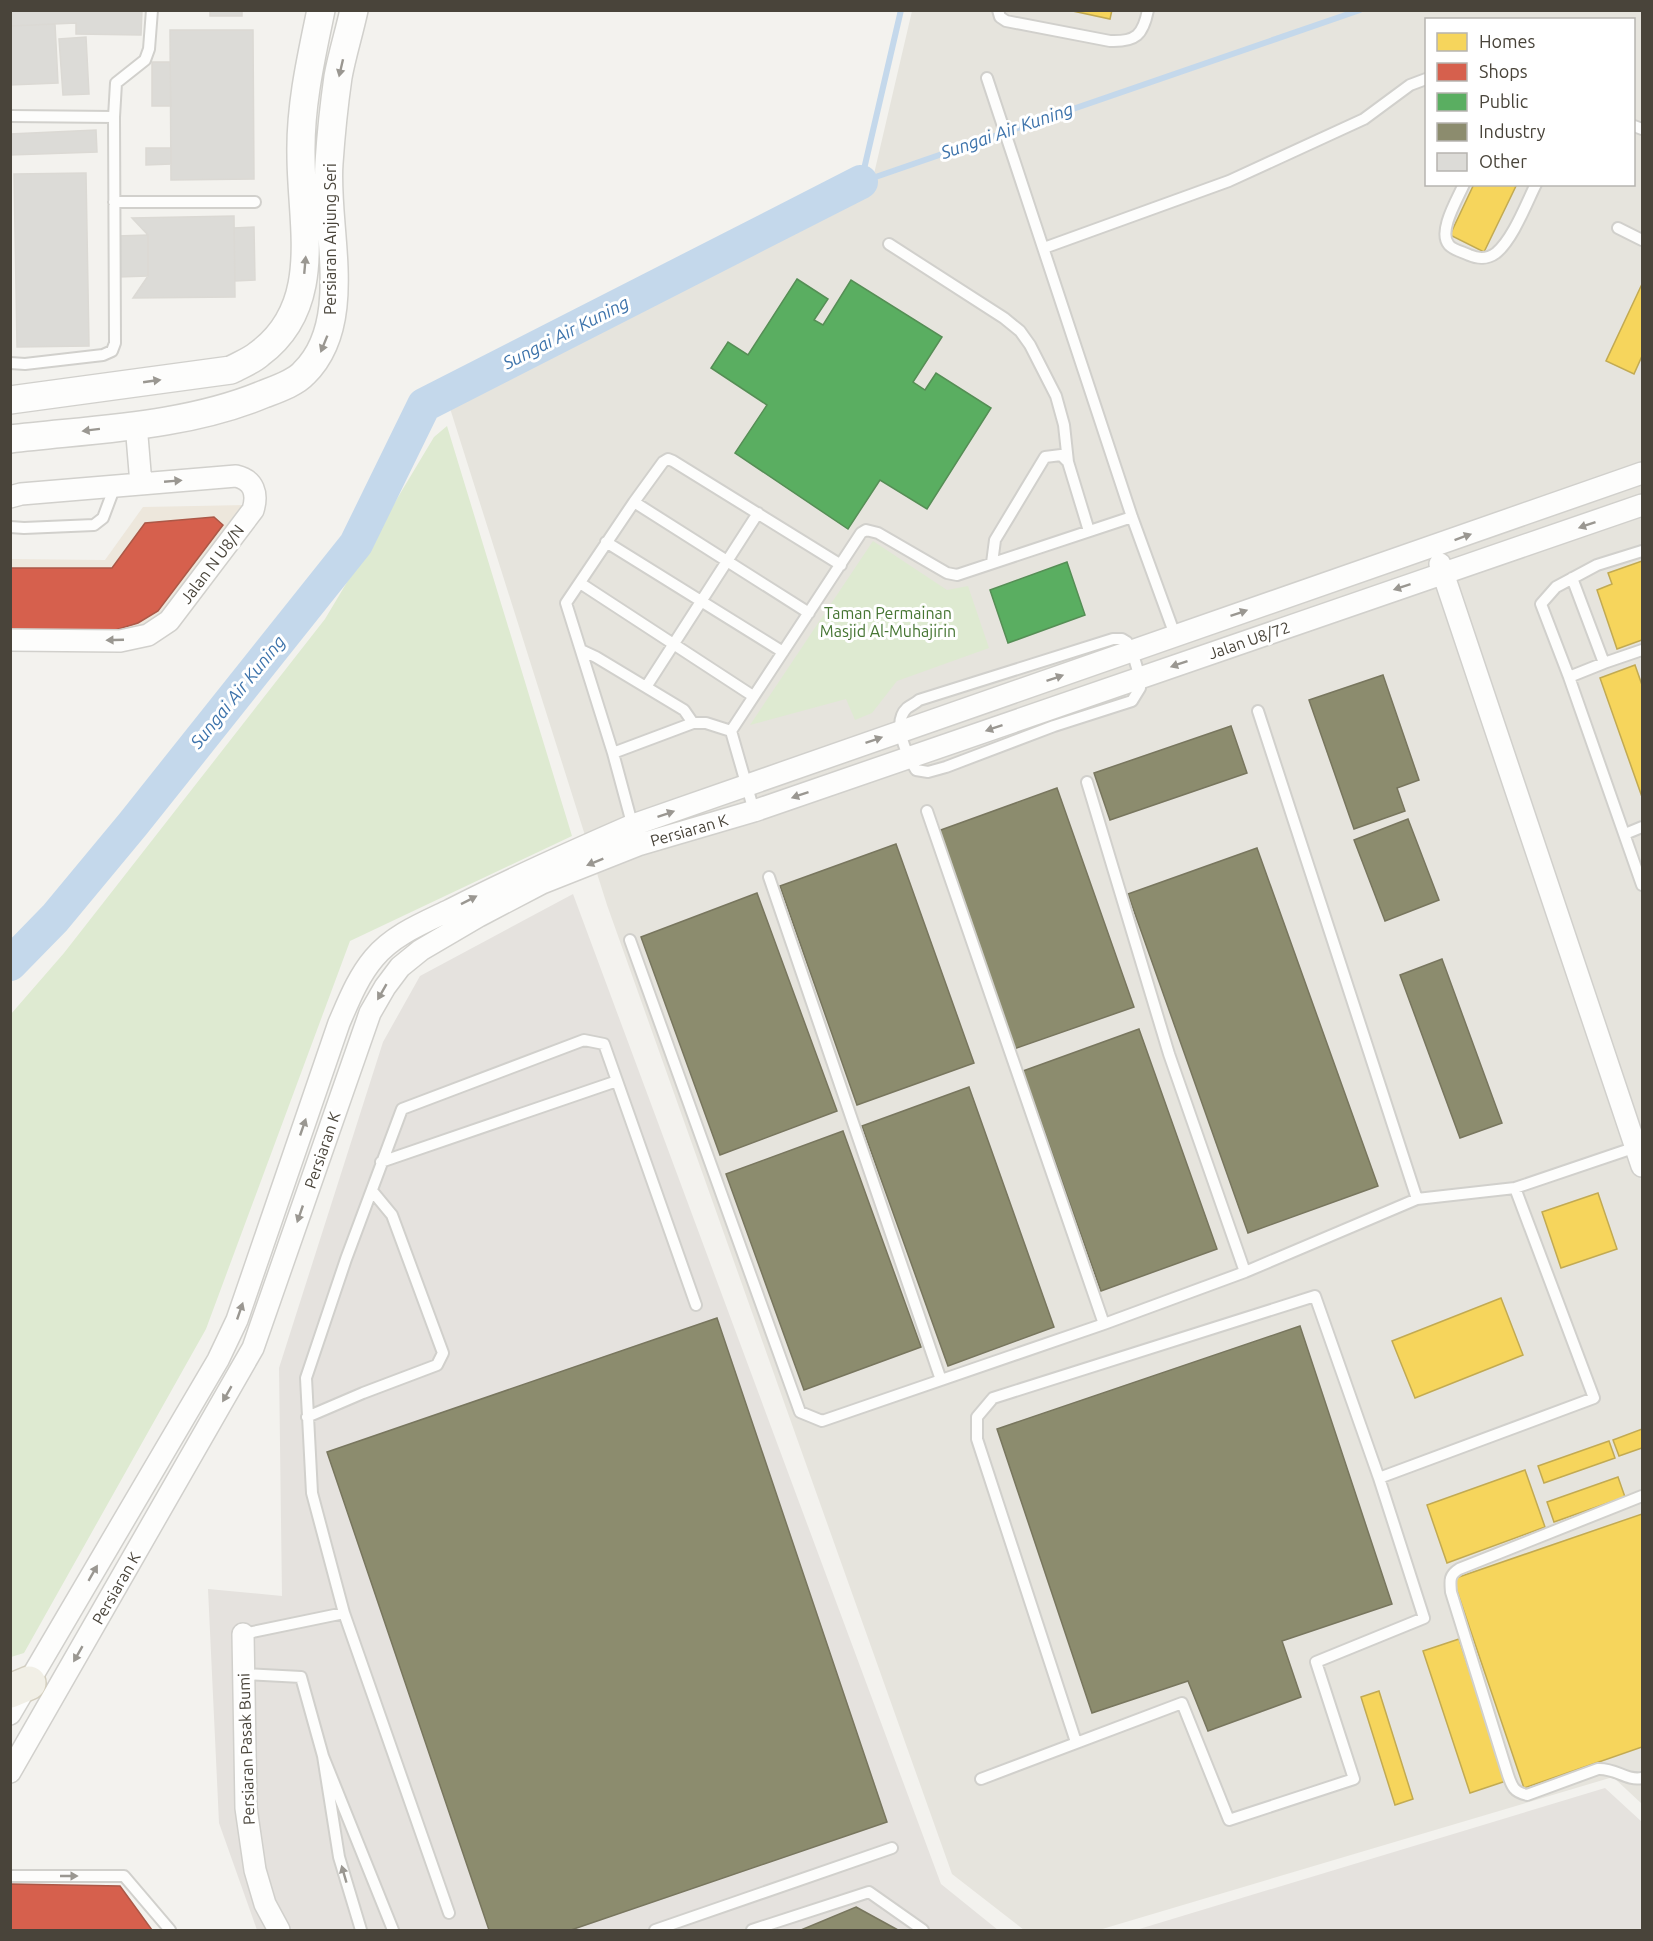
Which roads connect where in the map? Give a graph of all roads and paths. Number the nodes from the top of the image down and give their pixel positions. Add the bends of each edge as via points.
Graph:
1 (152, 10) edge
2 (321, 10) edge
3 (354, 10) edge
4 (998, 10) edge
5 (1148, 10) edge
6 (987, 78) dead end
7 (1425, 79) edge
8 (10, 116) edge
9 (114, 117) junction
10 (1463, 186) edge
11 (1535, 186) edge
12 (114, 202) junction
13 (255, 202) dead end
14 (1618, 228) dead end
15 (1642, 240) edge
16 (889, 244) dead end
17 (1044, 248) junction
18 (10, 363) edge
19 (10, 400) edge
20 (136, 424) junction
21 (10, 439) edge
22 (1068, 462) junction
23 (1642, 473) edge
24 (141, 484) junction
25 (115, 486) junction
26 (10, 497) edge
27 (634, 502) junction
28 (1642, 505) edge
29 (758, 513) junction
30 (1132, 517) junction
31 (10, 527) edge
32 (1089, 531) junction
33 (606, 542) junction
34 (1434, 547) junction
35 (1642, 551) edge
36 (728, 561) junction
37 (992, 563) junction
38 (841, 566) junction
39 (1443, 575) junction
40 (1572, 578) junction
41 (579, 583) junction
42 (702, 601) junction
43 (810, 613) junction
44 (1175, 635) junction
45 (10, 640) edge
46 (673, 644) junction
47 (1642, 650) edge
48 (581, 651) junction
49 (1132, 651) junction
50 (783, 652) junction
51 (1604, 663) junction
52 (1569, 677) junction
53 (1140, 678) junction
54 (646, 687) junction
55 (753, 696) junction
56 (1258, 711) dead end
57 (693, 723) junction
58 (731, 731) junction
59 (900, 731) junction
60 (848, 750) joint
61 (614, 753) junction
62 (909, 758) junction
63 (856, 777) joint
64 (1087, 782) dead end
65 (746, 786) junction
66 (754, 811) junction
67 (927, 811) dead end
68 (1642, 827) edge
69 (1625, 834) junction
70 (635, 835) junction
71 (769, 877) dead end
72 (1642, 885) edge
73 (630, 940) dead end
74 (617, 1081) junction
75 (1640, 1152) edge
76 (381, 1162) junction
77 (1515, 1188) junction
78 (373, 1192) junction
79 (1417, 1199) junction
80 (1245, 1272) junction
81 (696, 1305) dead end
82 (1104, 1324) junction
83 (941, 1380) junction
84 (307, 1417) junction
85 (1379, 1478) junction
86 (1642, 1496) edge
87 (344, 1613) junction
88 (243, 1634) joint
89 (243, 1674) junction
90 (20, 1687) edge
91 (10, 1714) edge
92 (1076, 1742) junction
93 (323, 1756) junction
94 (10, 1772) edge
95 (1642, 1778) edge
96 (981, 1779) dead end
97 (892, 1848) dead end
98 (10, 1876) edge
99 (448, 1913) dead end
100 (170, 1930) edge
101 (279, 1930) edge
102 (361, 1930) edge
103 (393, 1930) edge
104 (655, 1930) edge
105 (752, 1930) edge
106 (923, 1930) edge

1 - 9 lane via 149,49 144,60 116,83
19 -> 2 street, Persiaran Anjung Seri via 231,370 258,355 279,336 299,302 303,287 306,255 301,153 308,72
3 -> 20 street, Persiaran Anjung Seri via 338,77 329,165 333,304 329,332 320,354 303,375 238,405 189,418
4 - 5 lane via 1006,21 1125,42 1144,28
6 - 17 lane
7 - 17 lane via 1410,85 1364,119 1229,181
8 - 9 lane
9 - 12 lane
10 - 11 lane via 1446,225 1445,238 1450,247 1476,258 1497,252 1511,234
12 - 13 lane
12 - 18 lane via 112,351
14 - 15 lane
16 - 22 lane via 1020,331 1056,396
17 - 30 lane
20 -> 21 street, Persiaran Anjung Seri
20 - 24 street
22 - 32 lane
22 - 37 lane via 1060,455 1045,457 995,540
34 -> 23 street, Jalan U8/72
24 - 25 street, Jalan N U8/N
24 -> 45 street, Jalan N U8/N via 236,476 251,483 256,500 253,510 160,629 120,640
25 - 26 street, Jalan N U8/N
25 - 31 lane via 103,518 94,525
27 - 29 lane via 668,459
27 - 33 lane
27 - 36 lane
28 -> 39 street, Jalan U8/72
29 - 36 lane
29 - 38 lane
30 - 32 lane
30 - 44 lane
32 - 37 lane
33 - 41 lane
33 - 42 lane
34 - 39 street
44 -> 34 street, Jalan U8/72
35 - 40 lane via 1597,565
36 - 42 lane
36 - 43 lane
37 - 38 lane via 957,574 947,573 866,530
38 - 43 lane
39 -> 53 street, Jalan U8/72
39 - 75 street
40 - 51 lane
40 - 52 lane via 1556,587 1541,604
41 - 46 lane
41 - 48 lane via 566,603
42 - 46 lane
42 - 50 lane
43 - 50 lane
44 - 49 street, Jalan U8/72
46 - 54 lane
46 - 55 lane
47 - 51 lane
48 - 54 lane
48 - 61 lane
49 - 53 lane
59 -> 49 street, Jalan U8/72
50 - 55 lane
51 - 52 lane
52 - 69 lane
53 -> 62 street, Jalan U8/72
54 - 57 lane via 684,710
55 - 58 lane
56 - 79 lane
57 - 58 lane
57 - 61 lane
58 - 65 lane
60 -> 59 street, Jalan U8/72
59 - 62 lane
60 - 65 street, Persiaran K
61 - 70 lane
62 - 63 street, Jalan U8/72
63 -> 66 street, Persiaran K
64 - 80 lane via 1169,1054
65 - 66 lane
70 -> 65 street, Persiaran K
66 - 70 street, Persiaran K
67 - 82 lane
68 - 69 lane
69 - 72 lane
90 -> 70 street, Persiaran K via 218,1360 237,1320 339,1023 361,976 394,939 417,927 493,888
70 -> 94 street, Persiaran K via 421,950 400,967 385,987 370,1013 253,1348
71 - 83 lane
73 - 83 lane via 800,1412 822,1421
74 - 76 lane
74 - 76 lane via 604,1044 584,1040 402,1108
74 - 81 lane
75 - 77 lane
76 - 78 lane
77 - 79 lane
77 - 85 lane via 1594,1398
78 - 84 lane via 306,1378
78 - 84 lane via 392,1215 443,1353 437,1365
79 - 80 lane
80 - 82 lane
82 - 83 lane
84 - 87 lane via 312,1493
85 - 92 lane via 1424,1618 1316,1662 1354,1779 1228,1820 1182,1703
85 - 92 lane via 1315,1296 993,1398 977,1417 977,1439
86 - 95 lane via 1459,1569 1450,1580 1508,1775 1517,1793 1527,1795 1598,1769 1610,1768 1621,1775
87 - 88 lane
87 - 99 lane
88 - 89 street, Persiaran Pasak Bumi
89 - 93 lane via 301,1677
89 - 101 street, Persiaran Pasak Bumi via 246,1808 255,1870 265,1904
90 - 91 street, Persiaran K
92 - 96 lane
102 -> 93 lane via 339,1857
93 - 103 lane
97 - 104 lane
98 -> 100 lane via 124,1876
105 - 106 lane via 869,1892

